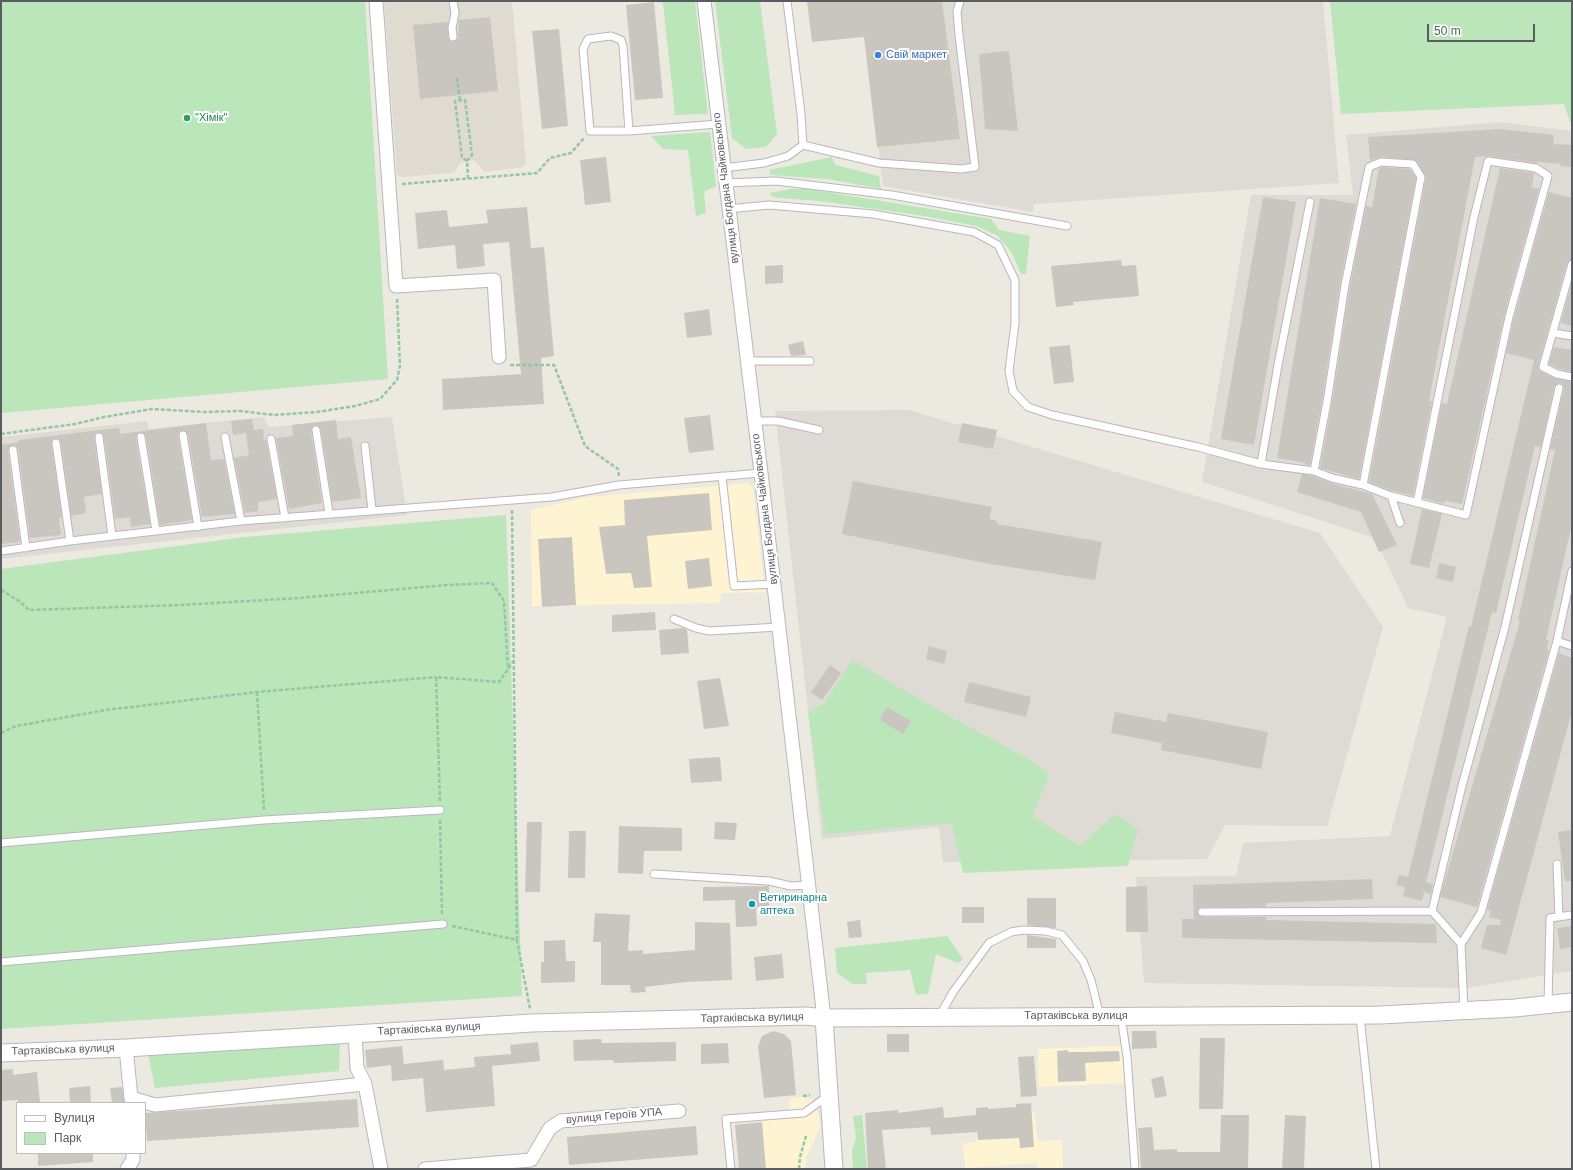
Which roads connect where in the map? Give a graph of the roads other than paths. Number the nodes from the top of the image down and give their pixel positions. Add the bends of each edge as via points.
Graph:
1 (376, 1) edge
2 (453, 1) edge
3 (704, 1) edge
4 (787, 1) edge
5 (960, 1) edge
6 (453, 37) dead end
7 (718, 124) junction
8 (629, 131) junction
9 (803, 145) junction
10 (723, 168) junction
11 (725, 183) junction
12 (1310, 202) dead end
13 (728, 209) junction
14 (1067, 226) dead end
15 (1572, 264) edge
16 (1553, 333) junction
17 (1572, 336) edge
18 (499, 357) road end
19 (747, 361) junction
20 (810, 361) dead end
21 (1572, 376) edge
22 (1559, 388) dead end
23 (755, 421) junction
24 (316, 430) dead end
25 (819, 430) dead end
26 (183, 435) dead end
27 (99, 437) dead end
28 (141, 437) dead end
29 (225, 437) dead end
30 (271, 439) dead end
31 (56, 443) dead end
32 (365, 446) dead end
33 (13, 450) dead end
34 (1261, 464) junction
35 (1314, 471) junction
36 (762, 473) junction
37 (722, 476) junction
38 (1363, 485) junction
39 (1391, 496) junction
40 (1417, 502) junction
41 (372, 510) junction
42 (329, 513) junction
43 (285, 518) junction
44 (241, 521) junction
45 (1400, 523) dead end
46 (198, 527) junction
47 (156, 531) junction
48 (112, 536) junction
49 (70, 541) junction
50 (26, 548) junction
51 (1, 551) edge
52 (1572, 571) edge
53 (774, 584) junction
54 (674, 619) dead end
55 (779, 627) junction
56 (1557, 642) junction
57 (1572, 646) edge
58 (440, 810) road end
59 (1, 843) edge
60 (1557, 864) dead end
61 (654, 874) dead end
62 (808, 886) junction
63 (1432, 911) junction
64 (1202, 912) dead end
65 (1572, 915) edge
66 (1559, 917) junction
67 (443, 924) road end
68 (1461, 944) junction
69 (1, 962) edge
70 (1572, 1002) edge
71 (1548, 1005) junction
72 (1464, 1011) junction
73 (1100, 1016) junction
74 (1121, 1016) junction
75 (1360, 1016) junction
76 (939, 1017) junction
77 (824, 1018) junction
78 (355, 1033) junction
79 (126, 1048) junction
80 (1, 1053) edge
81 (365, 1084) junction
82 (829, 1095) junction
83 (132, 1101) edge
84 (146, 1103) edge
85 (679, 1111) dead end
86 (133, 1154) edge
87 (127, 1169) edge
88 (381, 1169) edge
89 (425, 1169) edge
90 (731, 1169) edge
91 (834, 1169) edge
92 (1135, 1169) edge
93 (1376, 1169) edge

1 - 18 street via 396,286 494,280
2 - 6 lane
3 - 7 street, вулиця Богдана Чайковського
4 - 9 lane
5 - 9 lane via 959,35 975,166 961,169 879,163
7 - 8 lane
7 - 10 street, вулиця Богдана Чайковського
8 - 8 lane via 621,40 611,36 588,39 584,44 590,131
9 - 10 lane via 788,156 764,163
10 - 11 street, вулиця Богдана Чайковського
11 - 13 street, вулиця Богдана Чайковського
11 - 14 lane via 776,181 892,195
12 - 34 lane
13 - 19 street, вулиця Богдана Чайковського
13 - 34 lane via 769,205 873,214 974,232 998,245 1015,280 1015,322 1009,371 1013,391 1028,407 1052,415
15 - 16 lane
16 - 17 lane
16 - 21 lane via 1543,368 1557,374
19 - 20 lane
19 - 23 street, вулиця Богдана Чайковського
22 - 63 lane via 1505,627 1462,786
23 - 25 lane via 778,421
23 - 36 street, вулиця Богдана Чайковського
24 - 42 lane
26 - 46 lane
27 - 48 lane
28 - 47 lane
29 - 44 lane
30 - 43 lane
31 - 49 lane
32 - 41 lane
33 - 50 lane
34 - 35 lane
35 - 38 lane
35 - 38 lane via 1345,285 1370,167 1381,162 1413,164 1421,177
36 - 37 lane
36 - 53 street, вулиця Богдана Чайковського
37 - 41 lane via 620,485 552,497
37 - 53 lane via 734,586
38 - 39 lane
39 - 40 lane
39 - 45 lane
40 - 40 lane via 1466,515 1509,317 1548,176 1536,168 1488,161 1474,217
41 - 42 lane
42 - 43 lane
43 - 44 lane
44 - 46 lane
46 - 47 lane
47 - 48 lane
48 - 49 lane
49 - 50 lane
50 - 51 lane
52 - 56 lane
53 - 55 street, вулиця Богдана Чайковського
54 - 55 lane via 709,631
55 - 62 street, вулиця Богдана Чайковського
56 - 57 lane
56 - 68 lane via 1481,913
58 - 59 lane via 264,820
60 - 66 lane
61 - 62 lane
62 - 77 street, вулиця Богдана Чайковського
63 - 64 lane
63 - 68 lane
65 - 66 lane
66 - 71 lane via 1550,918
67 - 69 lane
68 - 72 lane
70 - 71 street, Тартаківська вулиця
71 - 72 street, Тартаківська вулиця
72 - 75 street, Тартаківська вулиця
73 - 74 street, Тартаківська вулиця
73 - 76 street, Тартаківська вулиця
73 - 76 lane via 1091,980 1083,961 1062,935 1023,930 1011,932 989,943 953,992
74 - 75 street, Тартаківська вулиця
74 - 92 lane via 1127,1057
75 - 93 lane
76 - 77 street, Тартаківська вулиця
77 - 78 street, Тартаківська вулиця via 806,1016 532,1023
77 - 82 street
78 - 79 street, Тартаківська вулиця
78 - 81 street via 358,1068
79 - 80 street, Тартаківська вулиця
79 - 83 street, Тартаківська вулиця
81 - 84 street, Тартаківська вулиця via 155,1105
81 - 88 street
82 - 90 lane via 804,1113 726,1119
82 - 91 street
85 - 89 street, вулиця Героїв УПА via 561,1121 550,1128 531,1160
86 - 87 street via 133,1160

